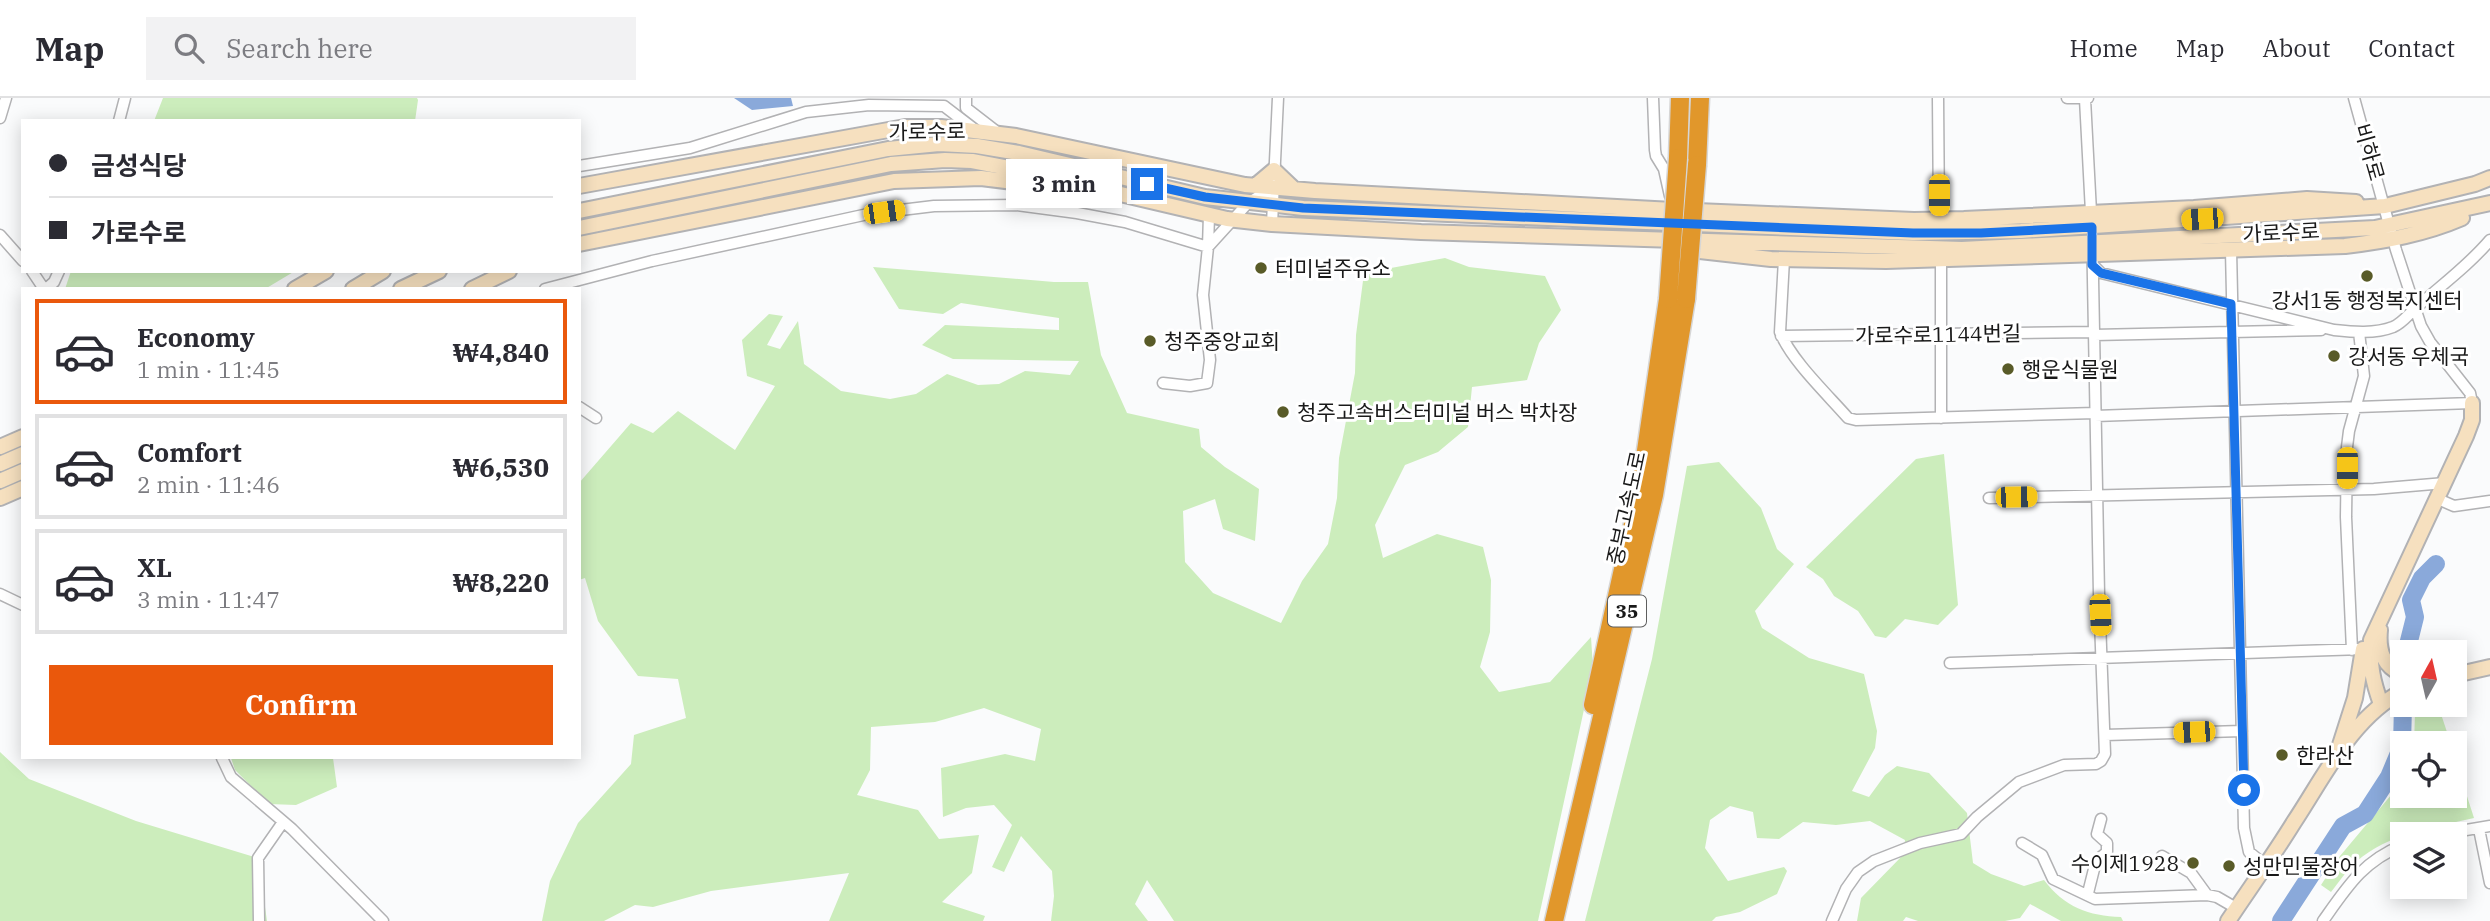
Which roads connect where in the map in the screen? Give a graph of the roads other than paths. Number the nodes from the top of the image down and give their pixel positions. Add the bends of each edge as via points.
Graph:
1 (6, 98) edge
2 (125, 98) edge
3 (966, 98) edge
4 (1278, 98) edge
5 (1653, 98) edge
6 (1680, 98) edge
7 (1700, 98) edge
8 (1938, 98) edge
9 (2067, 98) edge
10 (2086, 98) edge
11 (2354, 98) edge
12 (0, 118) edge
13 (120, 119) edge
14 (974, 130) junction
15 (997, 133) junction
16 (581, 166) edge
17 (673, 169) junction
18 (1274, 170) junction
19 (2490, 178) edge
20 (581, 186) edge
21 (1255, 186) junction
22 (1273, 187) junction
23 (1294, 189) junction
24 (2451, 190) junction
25 (581, 195) edge
26 (1140, 199) junction
27 (1248, 203) junction
28 (2490, 204) edge
29 (1272, 205) junction
30 (2385, 206) junction
31 (1673, 210) junction
32 (581, 211) edge
33 (2457, 212) junction
34 (1209, 215) junction
35 (1939, 219) junction
36 (2092, 219) junction
37 (1232, 220) junction
38 (1272, 224) junction
39 (581, 228) edge
40 (2392, 233) junction
41 (0, 235) edge
42 (1594, 237) junction
43 (2490, 240) edge
44 (581, 244) edge
45 (1208, 247) junction
46 (2231, 250) junction
47 (2092, 254) junction
48 (21, 259) edge
49 (1784, 259) junction
50 (1941, 260) junction
51 (58, 273) edge
52 (323, 273) edge
53 (380, 273) edge
54 (391, 273) edge
55 (435, 273) edge
56 (505, 273) edge
57 (48, 287) edge
58 (298, 287) edge
59 (356, 287) edge
60 (374, 287) edge
61 (405, 287) edge
62 (476, 287) edge
63 (553, 287) edge
64 (1677, 299) junction
65 (2231, 304) junction
66 (2415, 308) junction
67 (2334, 330) junction
68 (2231, 332) junction
69 (2359, 332) junction
70 (2094, 333) junction
71 (1941, 334) junction
72 (1782, 336) junction
73 (1163, 383) dead end
74 (2472, 403) junction
75 (2355, 407) junction
76 (581, 408) edge
77 (2234, 411) junction
78 (2095, 415) junction
79 (596, 418) dead end
80 (1941, 418) junction
81 (21, 438) edge
82 (0, 447) edge
83 (21, 455) edge
84 (0, 464) edge
85 (21, 472) edge
86 (0, 481) edge
87 (2445, 483) junction
88 (21, 489) edge
89 (2347, 489) junction
90 (2236, 493) junction
91 (2097, 496) junction
92 (0, 498) edge
93 (1989, 498) dead end
94 (2438, 499) junction
95 (2490, 501) edge
96 (0, 594) edge
97 (21, 604) edge
98 (2381, 618) junction
99 (2362, 646) junction
100 (2240, 654) junction
101 (2102, 659) junction
102 (1950, 663) dead end
103 (2390, 667) edge
104 (2490, 667) edge
105 (2468, 673) edge
106 (2390, 697) edge
107 (2390, 699) edge
108 (2242, 731) junction
109 (2105, 735) junction
110 (2337, 755) junction
111 (222, 759) edge
112 (2101, 819) dead end
113 (283, 822) junction
114 (2490, 826) edge
115 (2479, 829) junction
116 (2467, 831) edge
117 (2022, 843) dead end
118 (2390, 850) edge
119 (2162, 856) dead end
120 (2265, 865) junction
121 (2490, 883) edge
122 (2088, 893) junction
123 (2207, 895) junction
124 (2232, 915) edge
125 (258, 921) edge
126 (383, 921) edge
127 (1544, 921) edge
128 (1554, 921) edge
129 (1832, 921) edge
130 (2323, 921) edge

1 - 12 street
2 - 13 street
3 - 15 street via 966,108
4 - 18 street
5 - 31 street via 1656,156 1664,169
6 - 64 highway, 중부고속도로 / 35, bridge
7 - 64 highway, 중부고속도로 / 35, bridge via 1696,165
8 - 35 street
9 - 10 street
10 - 36 street
11 - 30 street, 비하로
14 - 15 main road, 가로수로
14 - 16 street via 944,106 869,105 806,112 690,148
14 - 17 main road, 가로수로 via 905,127
15 - 21 main road, 가로수로
17 - 20 main road, 가로수로
17 - 25 main road
18 - 21 main road
18 - 22 street
18 - 23 main road
19 - 24 main road, 가로수로
21 - 22 main road, 가로수로
22 - 23 main road, 가로수로
22 - 27 street
22 - 29 street
23 - 31 main road, 가로수로
24 - 30 main road, 가로수로
24 - 33 main road via 2449,200
26 - 34 main road, 가로수로
26 - 39 main road, 가로수로 via 994,165 913,161
26 - 44 main road, 가로수로 via 981,178 904,180
27 - 29 main road, 가로수로
27 - 32 main road, 가로수로 via 1019,152 939,144 888,149
27 - 37 street
28 - 33 main road, 가로수로
28 - 40 main road via 2427,231
29 - 36 main road, 가로수로 via 1913,233 2009,232
29 - 38 street
30 - 36 main road, 가로수로 via 2307,199
30 - 40 street, 비하로
31 - 35 main road, 가로수로
33 - 40 main road, 가로수로
34 - 37 main road, 가로수로
34 - 45 street
35 - 36 main road, 가로수로
36 - 47 street
37 - 38 main road, 가로수로
37 - 45 street
38 - 42 main road, 가로수로
40 - 46 main road via 2346,246
40 - 47 main road, 가로수로
40 - 66 street, 비하로
41 - 48 street
42 - 47 main road, 가로수로
42 - 49 main road
43 - 66 street
45 - 63 street via 1077,213 1016,205 934,206 867,214
45 - 73 street via 1203,295 1208,383
46 - 47 main road
46 - 65 street
47 - 50 main road
47 - 65 street via 2101,273
47 - 70 street
49 - 50 main road
49 - 72 street
50 - 71 street
51 - 57 street
52 - 58 main road
53 - 59 main road
54 - 60 main road
55 - 61 main road
56 - 62 main road
64 - 127 highway, 중부고속도로 / 35 via 1640,492
64 - 128 highway, 중부고속도로 / 35 via 1654,495
65 - 67 street
65 - 68 street
66 - 69 street via 2390,328
66 - 74 street, 비하로 via 2430,342 2470,393
67 - 68 street, 가로수로1144번길
67 - 69 street
68 - 70 street, 가로수로1144번길
68 - 77 street
69 - 75 street via 2364,376
70 - 71 street, 가로수로1144번길
70 - 78 street
71 - 72 street, 가로수로1144번길
71 - 80 street
72 - 80 street via 1848,418
74 - 75 street
74 - 87 main road via 2472,420
75 - 77 street
75 - 89 street via 2347,447
76 - 79 street
77 - 78 street
77 - 90 street
78 - 80 street
78 - 91 street
81 - 82 main road
83 - 84 main road
85 - 86 main road
87 - 89 street
87 - 94 main road
88 - 92 main road
89 - 90 street
89 - 99 street via 2346,517
90 - 91 street
90 - 100 street
91 - 93 street
91 - 101 street
94 - 95 street via 2454,506
94 - 98 main road
96 - 97 street
98 - 99 main road
98 - 103 main road via 2379,647
99 - 100 street
99 - 106 main road via 2373,681
99 - 110 main road via 2355,698
100 - 101 street
100 - 108 street
101 - 102 street
101 - 109 street
104 - 105 main road
107 - 110 main road via 2369,715
108 - 109 street
108 - 120 street via 2246,844
109 - 129 street via 2105,754 2096,764 2064,765 2019,782 1961,834 1892,852 1858,872
110 - 120 main road
111 - 113 street via 231,778
112 - 122 street via 2097,834 2107,843 2107,852 2096,861
113 - 125 street via 258,858
113 - 126 street
114 - 115 street
115 - 116 street
115 - 121 street
117 - 122 street via 2042,855 2053,879
118 - 130 street via 2362,869
119 - 123 street via 2191,873
120 - 124 main road
122 - 123 street via 2095,899
123 - 124 street via 2217,897

